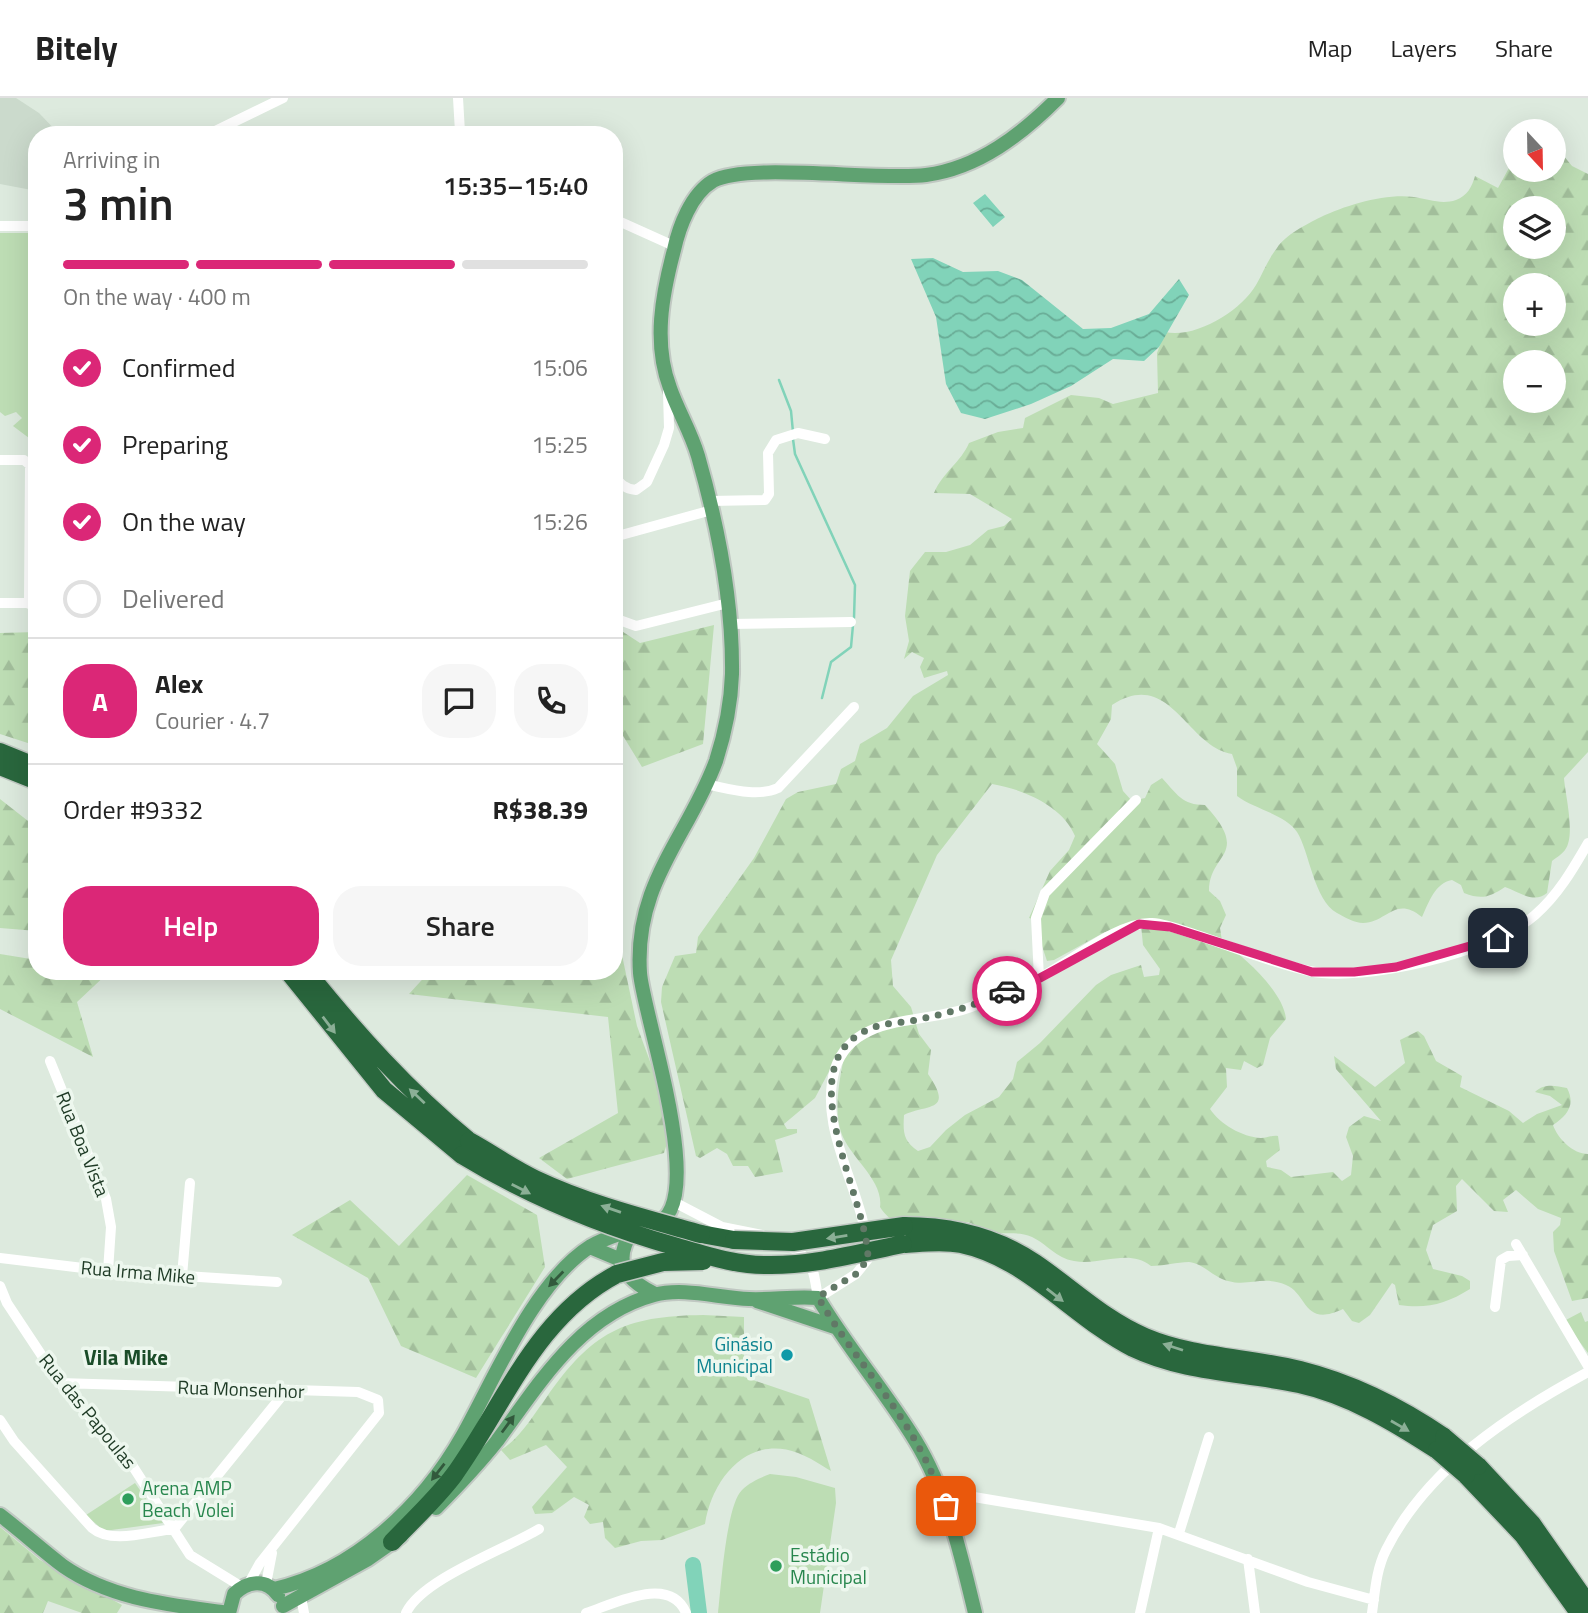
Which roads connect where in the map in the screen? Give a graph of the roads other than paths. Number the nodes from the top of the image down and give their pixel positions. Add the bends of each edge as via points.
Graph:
1 (256, 98) edge
2 (283, 98) edge
3 (458, 98) edge
4 (1058, 98) edge
5 (256, 110) junction
6 (225, 126) edge
7 (464, 126) edge
8 (623, 223) edge
9 (0, 226) edge
10 (28, 226) edge
11 (674, 246) junction
12 (668, 385) junction
13 (825, 439) dead end
14 (0, 460) edge
15 (28, 468) edge
16 (623, 486) edge
17 (711, 505) junction
18 (623, 534) edge
19 (0, 603) edge
20 (728, 603) junction
21 (28, 604) edge
22 (623, 621) edge
23 (851, 622) dead end
24 (729, 624) junction
25 (854, 708) dead end
26 (0, 752) edge
27 (28, 763) edge
28 (0, 766) edge
29 (28, 777) edge
30 (705, 784) junction
31 (1136, 800) dead end
32 (1588, 843) edge
33 (1040, 978) junction
34 (295, 980) edge
35 (314, 980) edge
36 (50, 1061) dead end
37 (466, 1148) junction
38 (190, 1183) dead end
39 (674, 1202) junction
40 (633, 1230) junction
41 (904, 1235) junction
42 (1516, 1244) dead end
43 (590, 1247) junction
44 (1523, 1255) junction
45 (0, 1258) edge
46 (738, 1263) junction
47 (108, 1271) junction
48 (623, 1271) junction
49 (182, 1276) junction
50 (277, 1282) dead end
51 (0, 1286) edge
52 (655, 1294) junction
53 (818, 1297) junction
54 (751, 1299) junction
55 (1495, 1307) dead end
56 (617, 1311) junction
57 (835, 1327) junction
58 (1588, 1366) edge
59 (1588, 1372) edge
60 (60, 1383) junction
61 (285, 1392) junction
62 (0, 1420) edge
63 (1209, 1437) dead end
64 (1471, 1471) junction
65 (942, 1498) junction
66 (0, 1515) edge
67 (1159, 1528) junction
68 (174, 1529) junction
69 (539, 1529) dead end
70 (1179, 1533) junction
71 (392, 1542) junction
72 (272, 1552) junction
73 (1248, 1559) junction
74 (245, 1585) junction
75 (270, 1587) junction
76 (301, 1597) junction
77 (1374, 1600) junction
78 (1588, 1604) edge
79 (283, 1610) edge
80 (605, 1610) edge
81 (229, 1613) edge
82 (304, 1613) edge
83 (406, 1613) edge
84 (586, 1613) edge
85 (686, 1613) edge
86 (975, 1613) edge
87 (1140, 1613) edge
88 (1255, 1613) edge
89 (1372, 1613) edge
90 (1579, 1613) edge

1 - 5 street
2 - 5 street
3 - 7 street
4 - 11 main road via 1012,139 963,166 929,174 759,174 713,181 692,204
5 - 6 street
8 - 11 street
9 - 10 street
11 - 12 main road via 659,335
12 - 16 street via 669,428 647,482 636,490
12 - 17 main road via 696,450
13 - 17 street via 782,435 768,453 768,498
14 - 15 street via 24,460
17 - 18 street
17 - 20 main road
19 - 21 street
20 - 22 street via 636,626
20 - 24 main road
23 - 24 street
24 - 30 main road via 732,675 727,725
25 - 30 street via 778,788 748,792
26 - 27 highway
28 - 29 highway
30 - 39 main road via 656,876 640,945 640,975 673,1124
31 - 33 street via 1045,893 1036,919
32 - 33 street via 1566,880 1536,915 1498,938 1446,955 1396,967 1312,972 1170,927 1139,924
33 - 53 street via 968,1008 872,1028 843,1051 830,1090 831,1111 865,1226 868,1259 856,1274
34 -> 37 highway via 383,1090
37 -> 35 highway via 385,1065
36 - 47 street, Rua Boa Vista via 106,1199 111,1227
41 -> 37 highway, bridge via 793,1242 701,1234 562,1191
37 -> 46 highway, bridge via 503,1180 570,1212
38 - 49 street
39 - 40 main road via 662,1223
39 - 53 street via 722,1227 755,1233 806,1255
40 - 43 main road
40 - 48 main road via 625,1242
41 - 46 highway, bridge via 801,1264
41 - 64 highway, bridge via 956,1229 984,1237 1033,1262 1092,1307 1144,1337 1205,1356 1300,1370 1342,1383 1415,1418
42 - 44 street
43 - 48 main road
43 -> 75 main road via 547,1287 441,1469 392,1525 330,1568 295,1584
44 - 55 street via 1501,1260
44 - 58 street
45 - 47 street, Rua Irma Mike
46 - 48 highway, bridge via 663,1262
47 - 49 street, Rua Irma Mike
48 - 52 main road
48 - 56 main road
48 - 71 highway via 576,1300 554,1324 502,1396 454,1475
49 - 50 street, Rua Irma Mike
51 - 60 street, Rua das Papoulas
52 - 54 main road
52 - 56 main road
53 - 54 main road
53 - 57 main road
54 - 57 main road
71 -> 56 main road via 453,1491 579,1337
57 - 65 main road via 917,1443
59 - 77 street via 1482,1437 1436,1483 1386,1551
60 - 61 street, Rua Monsenhor
60 - 68 street, Rua das Papoulas via 132,1465
61 - 68 street
61 - 72 street, Rua Monsenhor via 358,1392 378,1400 379,1413
62 - 68 street via 98,1533 113,1536
63 - 70 street
64 - 78 highway via 1532,1524
64 - 90 highway
65 - 67 street via 962,1495
65 - 86 main road
66 - 81 main road via 65,1567 114,1591 146,1601
67 - 70 street
67 - 87 street
68 - 74 street, Rua das Papoulas via 190,1555
69 - 83 street via 445,1578 411,1601
70 - 73 street
71 - 76 main road
72 - 74 street
72 - 75 street
73 - 77 street
73 - 88 street
74 - 75 main road
74 - 81 main road via 230,1603
75 - 79 main road
76 - 79 main road
76 - 82 street
77 - 89 street
80 - 84 street
80 - 85 street via 658,1593 673,1596

